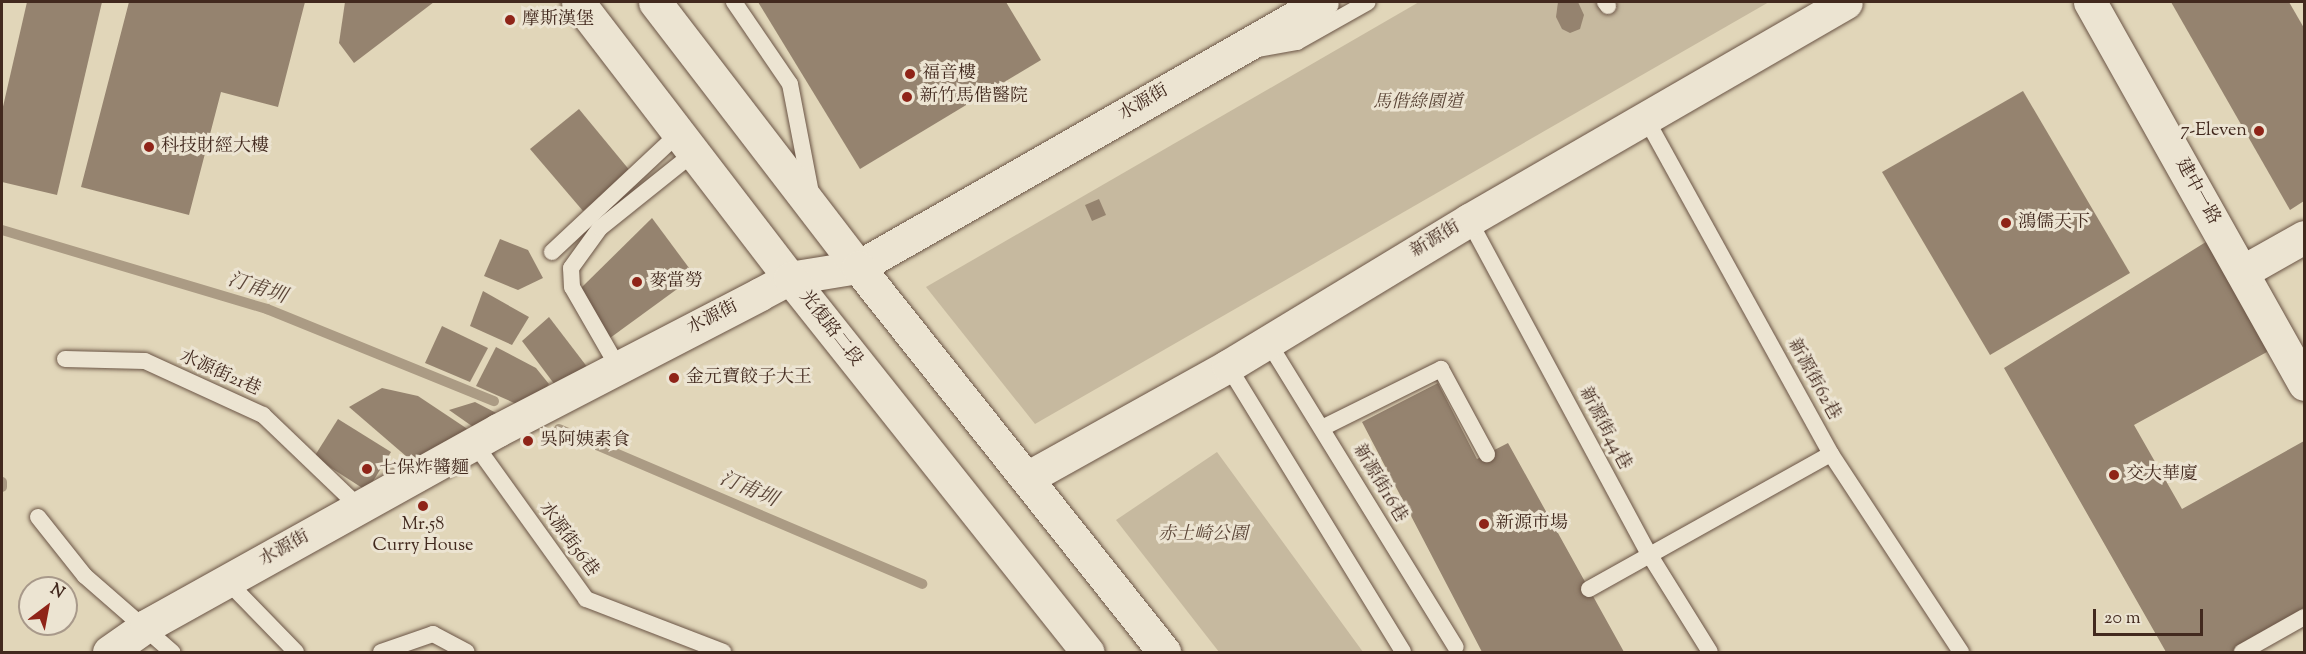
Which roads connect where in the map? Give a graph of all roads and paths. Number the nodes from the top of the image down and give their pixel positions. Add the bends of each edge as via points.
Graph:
1 (578, 2) edge
2 (655, 2) edge
3 (734, 2) edge
4 (1368, 2) edge
5 (1846, 2) edge
6 (2090, 2) edge
7 (1303, 6) edge
8 (1232, 53) junction
9 (1645, 117) junction
10 (687, 143) junction
11 (814, 209) junction
12 (1469, 220) junction
13 (2304, 237) edge
14 (552, 252) dead end
15 (858, 267) junction
16 (2242, 272) junction
17 (790, 278) junction
18 (1268, 342) junction
19 (65, 358) dead end
20 (1228, 366) junction
21 (618, 368) junction
22 (2304, 384) edge
23 (1322, 428) junction
24 (474, 443) junction
25 (1487, 453) dead end
26 (1831, 454) junction
27 (1027, 478) junction
28 (359, 507) junction
29 (38, 517) dead end
30 (1649, 554) junction
31 (227, 581) junction
32 (1589, 590) dead end
33 (2304, 617) edge
34 (146, 626) junction
35 (1456, 647) dead end
36 (109, 652) edge
37 (172, 652) edge
38 (296, 652) edge
39 (381, 652) edge
40 (467, 652) edge
41 (723, 652) edge
42 (1088, 652) edge
43 (1164, 652) edge
44 (1403, 652) edge
45 (1710, 652) edge
46 (1961, 652) edge
47 (2242, 652) edge

1 - 10 street, 光復路二段
2 - 11 street
3 - 11 lane via 790,84
4 - 8 lane via 1297,42
5 - 9 street, 新源街
6 - 16 street, 建中一路
7 - 8 street, 水源街
8 - 15 street, 水源街
9 - 12 street, 新源街
9 - 26 lane, 新源街62巷
10 - 14 lane
10 - 17 street, 光復路二段
10 - 21 lane via 600,228 571,268 572,287
11 - 15 street
12 - 18 street, 新源街
12 - 30 lane, 新源街44巷
13 - 16 street
15 - 17 street, 水源街
15 - 27 street
16 - 22 street, 建中一路
17 - 21 street, 水源街
17 - 42 street, 光復路二段
18 - 20 street, 新源街
18 - 23 lane, 新源街16巷
19 - 28 lane, 水源街21巷 via 145,361 262,415
20 - 27 street, 新源街
20 - 44 lane
21 - 24 street, 水源街
23 - 25 lane via 1441,369
23 - 35 lane, 新源街16巷
24 - 28 street, 水源街
24 - 41 lane, 水源街56巷 via 586,599
26 - 30 lane
26 - 46 lane, 新源街62巷
27 - 43 street
28 - 31 street, 水源街
29 - 34 lane via 85,576
30 - 32 lane
30 - 45 lane, 新源街44巷
31 - 34 street, 水源街
31 - 38 lane
33 - 47 lane
34 - 36 street, 水源街
34 - 37 lane
39 - 40 lane via 433,634

